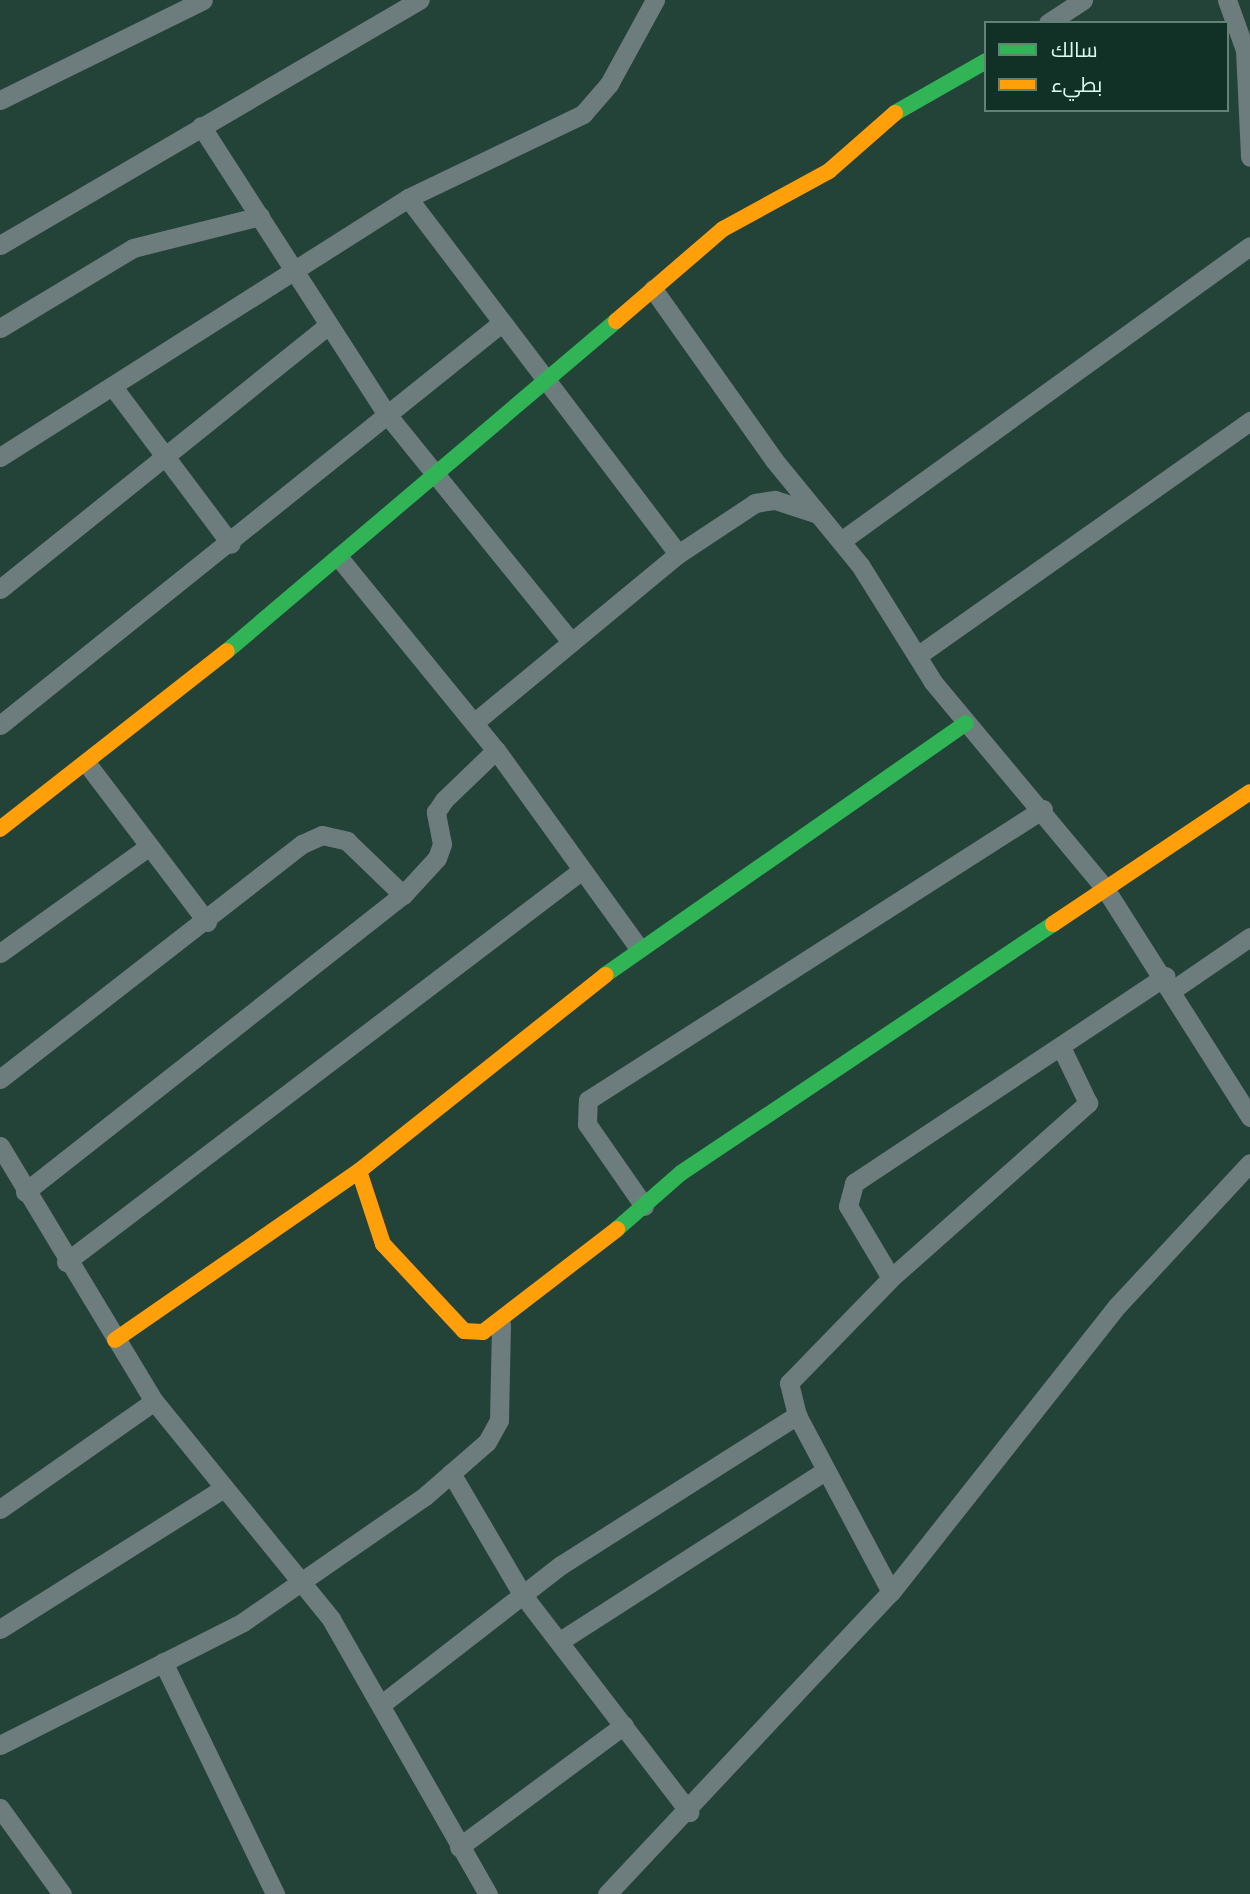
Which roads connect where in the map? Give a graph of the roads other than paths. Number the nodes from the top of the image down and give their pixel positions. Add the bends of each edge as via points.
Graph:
1 (204, 0) edge
2 (420, 0) edge
3 (655, 0) edge
4 (1083, 0) edge
5 (1227, 0) edge
6 (1051, 21) edge
7 (984, 62) edge
8 (1249, 79) edge
9 (0, 100) edge
10 (201, 126) junction
11 (1250, 157) edge
12 (408, 198) junction
13 (260, 216) junction
14 (0, 245) edge
15 (1250, 246) edge
16 (296, 273) junction
17 (653, 289) junction
18 (499, 325) junction
19 (327, 326) junction
20 (0, 328) edge
21 (547, 384) junction
22 (113, 387) junction
23 (385, 412) junction
24 (1250, 421) edge
25 (0, 457) edge
26 (163, 458) junction
27 (436, 480) junction
28 (818, 514) junction
29 (841, 541) junction
30 (231, 544) junction
31 (678, 554) junction
32 (340, 559) junction
33 (0, 589) edge
34 (571, 642) junction
35 (917, 656) junction
36 (474, 723) junction
37 (966, 723) junction
38 (0, 725) edge
39 (496, 750) junction
40 (88, 765) junction
41 (1250, 792) edge
42 (1043, 809) junction
43 (2, 822) edge
44 (148, 847) junction
45 (582, 870) junction
46 (1106, 890) junction
47 (403, 895) junction
48 (207, 922) junction
49 (1250, 937) edge
50 (639, 948) junction
51 (0, 953) edge
52 (1170, 983) junction
53 (1061, 1047) junction
54 (0, 1079) edge
55 (1250, 1116) edge
56 (0, 1146) edge
57 (1250, 1163) edge
58 (5, 1171) edge
59 (359, 1171) junction
60 (25, 1192) junction
61 (644, 1206) junction
62 (66, 1262) junction
63 (891, 1278) junction
64 (501, 1324) junction
65 (115, 1340) junction
66 (154, 1401) junction
67 (797, 1415) junction
68 (825, 1471) junction
69 (451, 1474) junction
70 (224, 1488) junction
71 (0, 1508) edge
72 (305, 1580) junction
73 (891, 1591) junction
74 (523, 1594) junction
75 (0, 1629) edge
76 (560, 1641) junction
77 (163, 1662) junction
78 (383, 1703) junction
79 (624, 1724) junction
80 (0, 1745) edge
81 (0, 1808) edge
82 (689, 1812) junction
83 (459, 1847) junction
84 (62, 1894) edge
85 (275, 1894) edge
86 (488, 1894) edge
87 (607, 1894) edge

1 - 9 street
2 - 10 street
3 - 12 street via 609,84 583,114
4 - 6 street
5 - 8 street via 1240,28
7 - 17 street via 893,114 829,171 723,229
8 - 11 street
10 - 13 street
10 - 14 street
12 - 16 street
12 - 18 street
13 - 16 street
13 - 20 street via 133,248
15 - 29 street
16 - 19 street
16 - 22 street
17 - 21 street
17 - 28 street
18 - 21 street
18 - 23 street
19 - 23 street
19 - 26 street
21 - 27 street
21 - 31 street
22 - 25 street
22 - 26 street
23 - 27 street
23 - 30 street
24 - 35 street
26 - 30 street
26 - 33 street
27 - 32 street
27 - 34 street
28 - 29 street
28 - 31 street via 775,500 755,503
29 - 35 street
30 - 38 street
31 - 34 street
32 - 36 street
32 - 40 street
34 - 36 street
35 - 37 street
36 - 39 street
37 - 42 street
37 - 50 street
39 - 45 street
39 - 47 street via 440,806 437,858
40 - 43 street
40 - 44 street
41 - 46 street
42 - 46 street
42 - 61 street via 588,1100 587,1124
44 - 48 street
44 - 51 street
45 - 50 street
45 - 62 street
46 - 52 street
46 - 61 street via 681,1173
47 - 48 street via 367,855 322,835 302,844
47 - 60 street
48 - 54 street
49 - 52 street
50 - 59 street
52 - 53 street
52 - 55 street
53 - 63 street via 1088,1103
53 - 63 street via 854,1183 848,1206
56 - 58 street
57 - 73 street via 1117,1306
58 - 60 street
59 - 64 street via 383,1244 446,1314 464,1331
59 - 65 street
60 - 62 street
61 - 64 street
62 - 65 street
63 - 67 street via 800,1365 789,1383
64 - 69 street via 499,1420 487,1442
65 - 66 street
66 - 70 street
66 - 71 street
67 - 68 street
67 - 74 street
68 - 73 street
68 - 76 street
69 - 72 street
69 - 74 street
70 - 72 street
70 - 75 street
72 - 77 street via 243,1622
72 - 78 street
73 - 82 street
74 - 76 street
74 - 78 street
76 - 79 street
77 - 80 street
77 - 85 street
78 - 83 street
79 - 82 street
79 - 83 street
81 - 84 street
82 - 87 street
83 - 86 street

